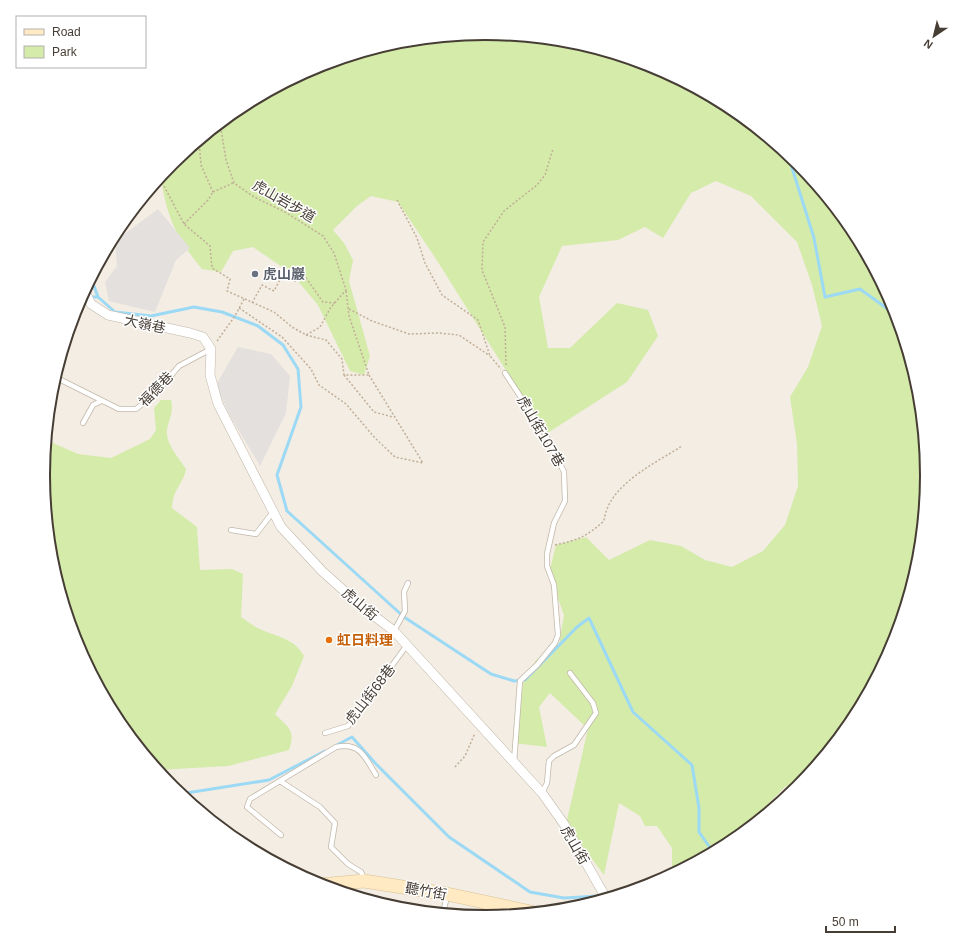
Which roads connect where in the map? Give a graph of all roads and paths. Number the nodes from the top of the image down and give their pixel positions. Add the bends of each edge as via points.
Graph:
1 (221, 129) edge
2 (199, 147) edge
3 (553, 149) dead end
4 (234, 183) junction
5 (164, 186) dead end
6 (213, 192) junction
7 (397, 200) dead end
8 (184, 224) junction
9 (346, 290) junction
10 (88, 298) edge
11 (244, 299) junction
12 (252, 303) junction
13 (335, 303) junction
14 (239, 308) junction
15 (348, 309) junction
16 (306, 335) junction
17 (211, 349) junction
18 (490, 356) junction
19 (505, 373) junction
20 (344, 375) junction
21 (369, 375) junction
22 (61, 380) edge
23 (101, 401) junction
24 (394, 417) junction
25 (83, 423) dead end
26 (682, 446) dead end
27 (273, 512) junction
28 (231, 530) dead end
29 (550, 546) junction
30 (408, 583) dead end
31 (394, 631) junction
32 (407, 645) junction
33 (570, 673) dead end
34 (479, 724) junction
35 (325, 733) dead end
36 (514, 762) junction
37 (455, 767) dead end
38 (376, 775) dead end
39 (280, 782) junction
40 (542, 793) junction
41 (281, 835) dead end
42 (364, 880) junction
43 (335, 883) edge
44 (448, 894) junction
45 (604, 894) edge
46 (444, 908) edge
47 (516, 909) edge

1 - 4 path, 虎山岩步道 via 226,160
2 - 6 path via 201,165
3 - 19 path via 545,175 537,185 504,211 483,242 482,270 505,328
4 - 6 path
4 - 9 path, 虎山岩步道 via 323,236 334,253
5 - 8 path
6 - 8 path
7 - 18 path via 415,232 426,263 442,295 478,320
8 - 11 path via 210,246 212,268 230,279 227,291
9 - 13 path
9 - 15 path, 虎山岩步道
10 - 17 street, 大嶺巷 via 91,304 108,315 190,333 203,338
11 - 12 path
11 - 14 path
12 - 13 path via 262,285 274,291 282,276 295,281 306,278 323,302
12 - 16 path via 274,312
13 - 16 path via 320,327
14 - 17 path
14 - 24 path, 虎山岩步道 via 282,337 311,369 319,385 346,404 395,457 423,463
15 - 18 path via 372,321 409,334 459,335
15 - 21 path, 虎山岩步道
16 - 20 path via 326,340 342,359
17 - 23 lane, 福德巷 via 179,366 156,393 136,409 119,410
17 - 27 street, 虎山街 via 210,375 218,404
18 - 19 path
19 - 29 lane, 虎山街107巷 via 547,437 564,472 565,501 554,523
20 - 21 path
20 - 24 path via 374,412
21 - 24 path, 虎山岩步道
22 - 23 lane, 福德巷
23 - 25 lane via 93,405
26 - 29 path via 626,482 605,511 604,521 595,530 582,539
27 - 28 lane via 256,534
27 - 31 street, 虎山街 via 281,527 322,571
29 - 36 lane, 虎山街107巷 via 547,554 548,566 554,585 558,635 555,643 537,665 520,681
30 - 31 lane via 404,592 405,611
31 - 32 street, 虎山街
32 - 34 street, 虎山街
32 - 35 lane, 虎山街68巷 via 348,726
33 - 40 lane via 594,703 596,713 574,745 549,761 547,782
34 - 36 street, 虎山街
34 - 37 path via 465,756
36 - 40 street, 虎山街
38 - 39 lane via 362,752 354,746 344,745 336,747
39 - 41 lane via 250,799 247,807
39 - 42 lane via 320,807 335,823 331,847 348,864 361,872
40 - 45 street, 虎山街 via 564,824
42 - 43 street, 聽竹街
42 - 44 street, 聽竹街
44 - 46 lane
44 - 47 street, 聽竹街

